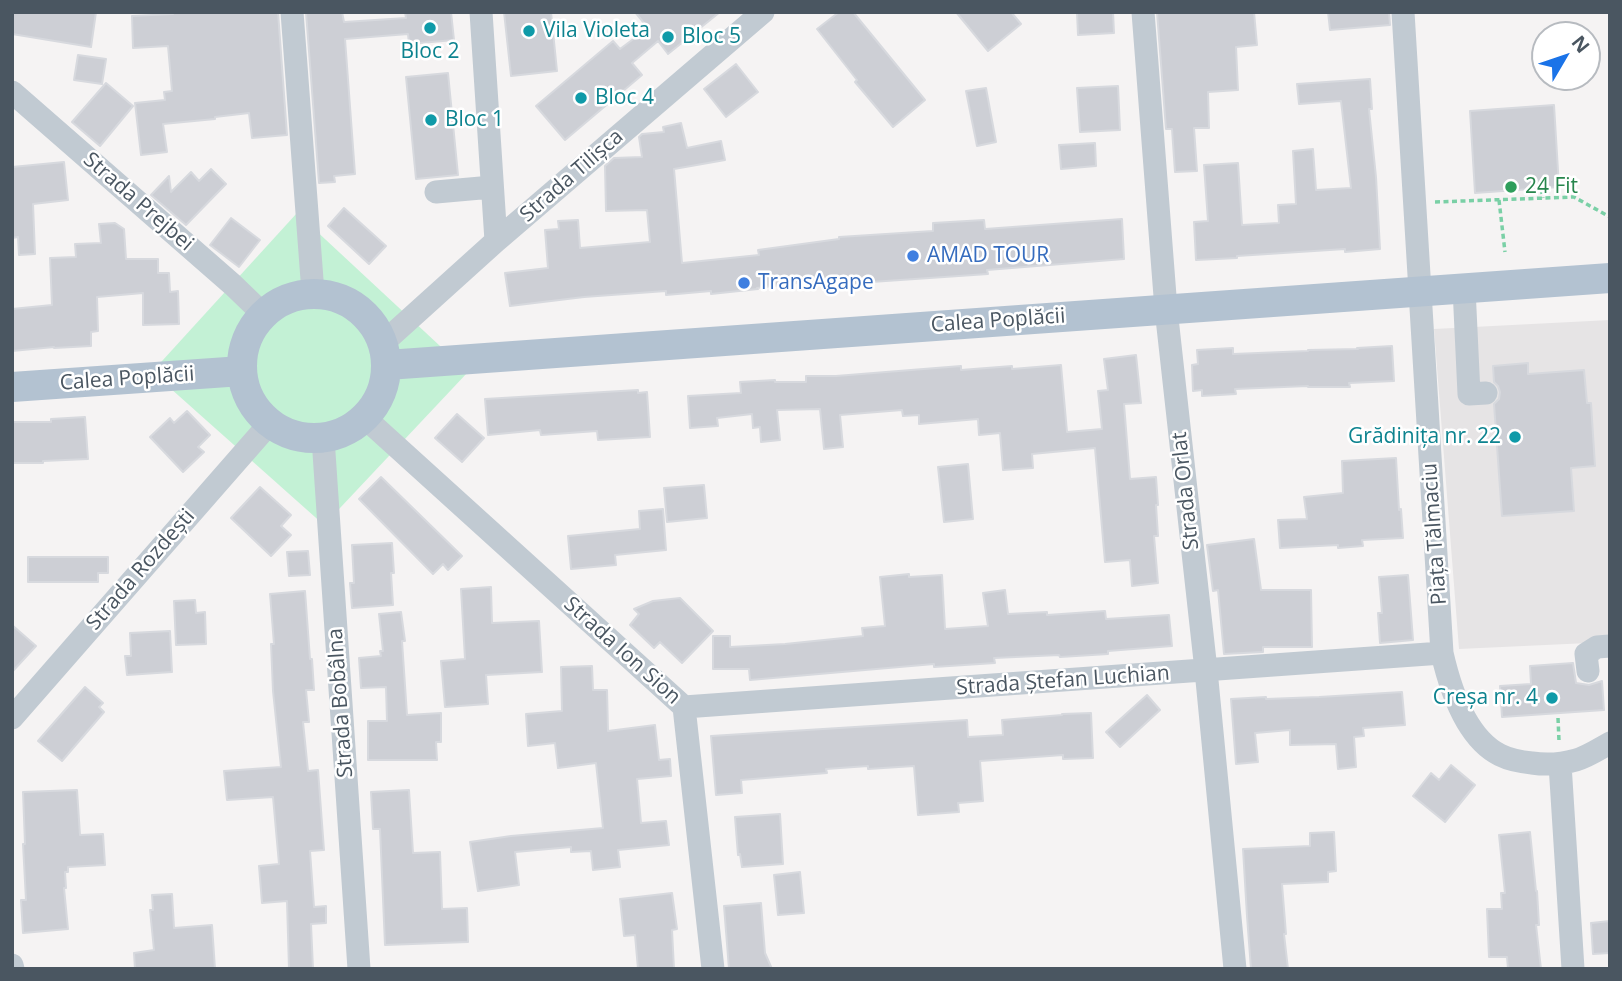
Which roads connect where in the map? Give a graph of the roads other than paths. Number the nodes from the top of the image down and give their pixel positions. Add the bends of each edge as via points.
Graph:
1 (292, 12) edge
2 (481, 12) edge
3 (763, 12) edge
4 (1143, 12) edge
5 (1403, 12) edge
6 (12, 92) edge
7 (492, 187) junction
8 (436, 192) dead end
9 (496, 241) junction
10 (1610, 278) edge
11 (1464, 288) junction
12 (1419, 291) junction
13 (313, 293) junction
14 (1166, 309) junction
15 (263, 314) junction
16 (385, 354) junction
17 (242, 371) junction
18 (12, 387) edge
19 (1486, 393) dead end
20 (365, 418) junction
21 (270, 423) junction
22 (323, 438) junction
23 (1610, 646) edge
24 (1442, 653) junction
25 (1206, 670) junction
26 (1587, 671) dead end
27 (684, 707) junction
28 (12, 718) edge
29 (1610, 743) edge
30 (1560, 764) junction
31 (359, 969) edge
32 (713, 969) edge
33 (1235, 969) edge
34 (1573, 969) edge

1 - 13 street
2 - 7 street
3 - 9 street, Strada Tilișca
4 - 14 street, Strada Orlat
5 - 12 street, Piața Tălmaciu
6 - 15 street, Strada Prejbei
7 - 8 street
7 - 9 street
9 - 16 street, Strada Tilișca
10 - 11 main road, Calea Poplăcii
11 - 12 main road, Calea Poplăcii
11 - 19 street via 1469,394
12 - 14 main road, Calea Poplăcii
12 - 24 street, Piața Tălmaciu
13 - 15 main road via 286,299
13 - 16 main road via 339,298 361,311
14 - 16 main road, Calea Poplăcii
14 - 25 street, Strada Orlat
15 - 17 main road via 244,346
16 - 20 main road via 381,394
17 - 18 main road, Calea Poplăcii
17 - 21 main road via 254,405
20 - 22 main road
20 - 27 street, Strada Ion Sion
21 - 22 main road via 295,436
21 - 28 street, Strada Rozdești
22 - 31 street, Strada Bobâlna
23 - 26 street via 1586,654
24 - 25 street, Strada Ștefan Luchian
24 - 30 street, Piața Tălmaciu via 1457,702 1483,742 1517,761
25 - 27 street, Strada Ștefan Luchian
25 - 33 street, Strada Orlat
27 - 32 street, Strada Ion Sion
29 - 30 street, Piața Tălmaciu
30 - 34 street

